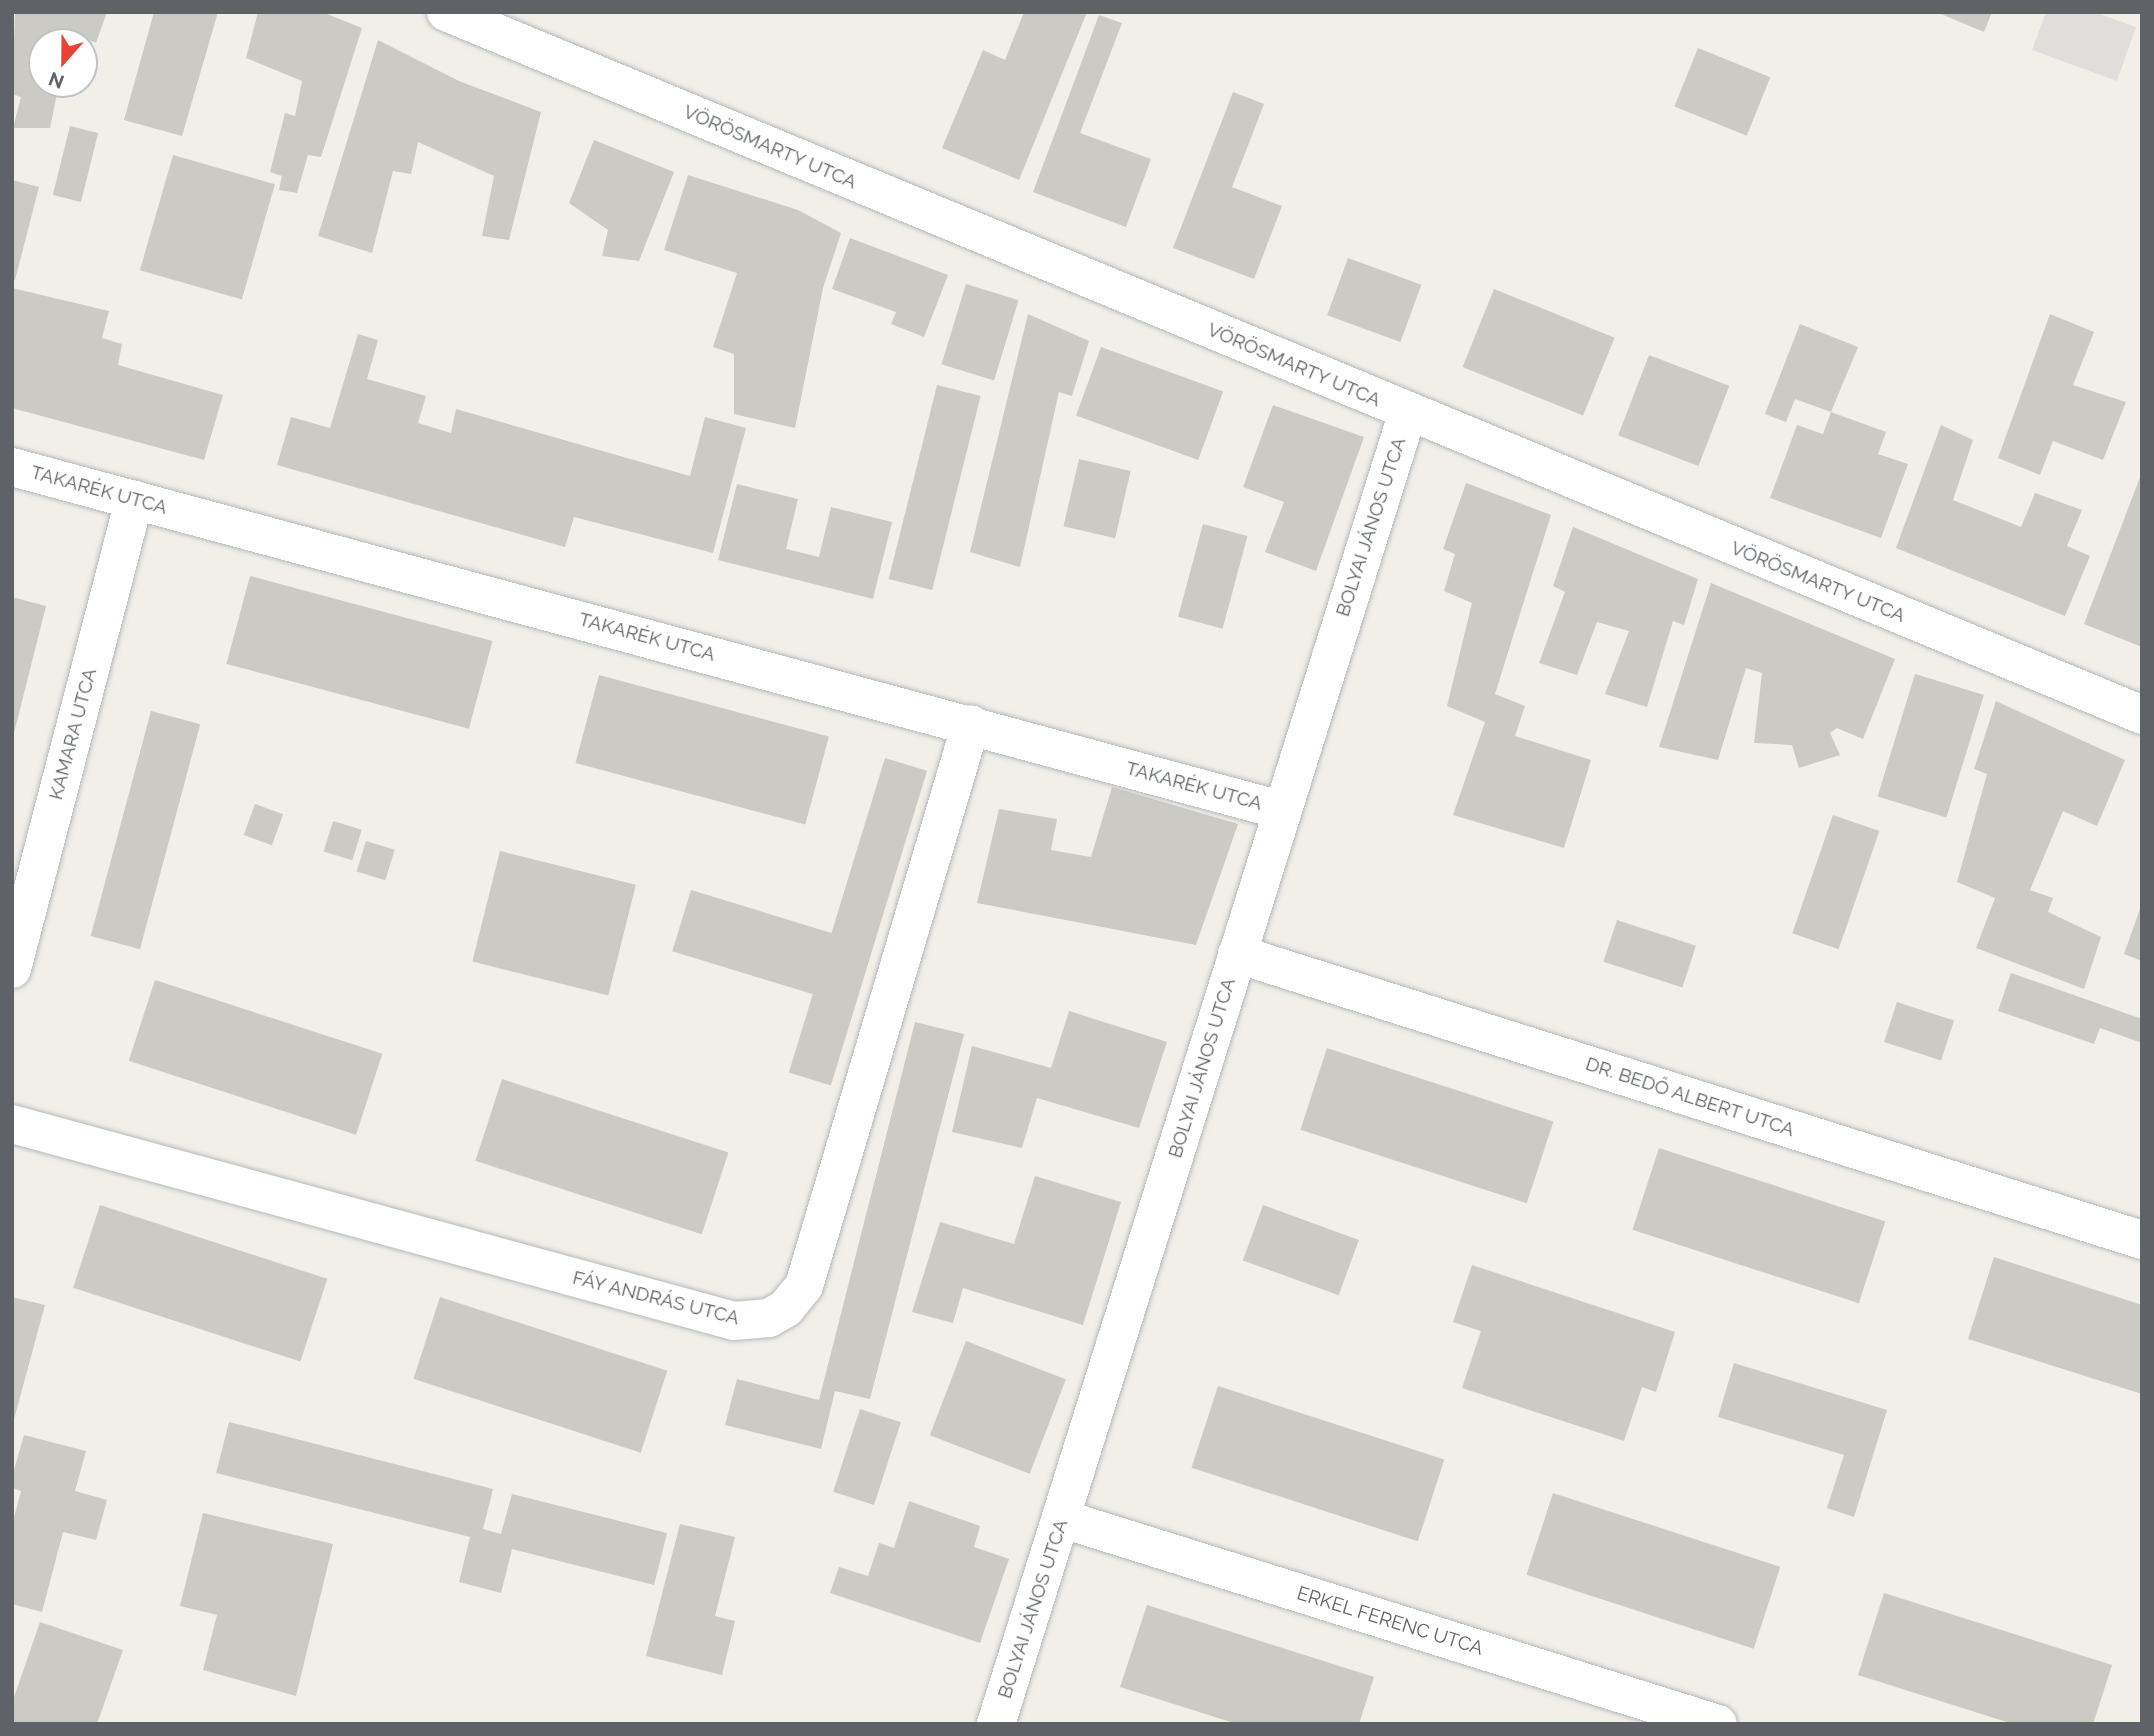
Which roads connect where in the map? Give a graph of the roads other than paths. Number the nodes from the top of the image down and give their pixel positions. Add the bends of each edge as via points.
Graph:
1 (446, 12) edge
2 (1408, 412) junction
3 (12, 467) edge
4 (134, 500) junction
5 (2142, 716) edge
6 (971, 724) junction
7 (1281, 810) junction
8 (1237, 954) junction
9 (12, 969) edge
10 (12, 1124) edge
11 (2142, 1240) edge
12 (1063, 1519) junction
13 (996, 1724) edge
14 (1718, 1724) edge

1 - 2 street, VÖRÖSMARTY UTCA
2 - 5 street, VÖRÖSMARTY UTCA
2 - 7 street, BOLYAI JÁNOS UTCA
3 - 4 street, TAKARÉK UTCA
4 - 6 street, TAKARÉK UTCA
4 - 9 street, KAMARA UTCA
6 - 7 street, TAKARÉK UTCA
6 - 10 street, FÁY ANDRÁS UTCA via 804,1286 786,1308 769,1318 734,1321
7 - 8 street, BOLYAI JÁNOS UTCA
8 - 11 street, DR. BEDŐ ALBERT UTCA
8 - 12 street, BOLYAI JÁNOS UTCA
12 - 13 street, BOLYAI JÁNOS UTCA
12 - 14 street, ERKEL FERENC UTCA

